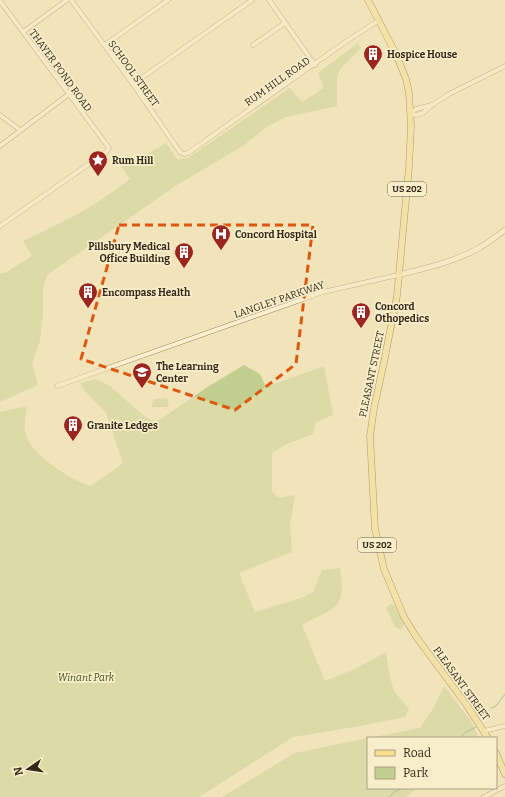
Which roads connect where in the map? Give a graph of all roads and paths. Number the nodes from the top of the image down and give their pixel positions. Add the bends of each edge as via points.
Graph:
1 (0, 0) edge
2 (67, 0) edge
3 (72, 0) edge
4 (168, 0) edge
5 (252, 0) edge
6 (269, 0) edge
7 (368, 0) edge
8 (379, 20) junction
9 (285, 23) junction
10 (22, 32) junction
11 (105, 45) junction
12 (253, 45) dead end
13 (315, 65) junction
14 (505, 66) edge
15 (134, 84) junction
16 (69, 94) junction
17 (410, 114) junction
18 (0, 115) edge
19 (20, 130) junction
20 (0, 146) edge
21 (184, 154) joint
22 (0, 226) edge
23 (505, 230) edge
24 (398, 275) junction
25 (58, 386) dead end
26 (505, 726) edge
27 (484, 731) junction
28 (487, 737) edge
29 (497, 756) edge
30 (505, 774) edge
31 (505, 786) edge
32 (484, 797) edge

1 - 10 street, THAYER POND ROAD
2 - 10 street
3 - 11 street, SCHOOL STREET
4 - 11 street
5 - 15 street
6 - 9 street
7 - 8 main road, PLEASANT STREET / US 202
8 - 13 street, RUM HILL ROAD
8 - 17 main road, PLEASANT STREET / US 202 via 406,79
9 - 12 street
9 - 13 street
10 - 16 street, THAYER POND ROAD
11 - 15 street, SCHOOL STREET
13 - 21 street, RUM HILL ROAD
14 - 17 street
15 - 21 street, SCHOOL STREET via 180,152
16 - 19 street
16 - 22 street, THAYER POND ROAD via 109,148
17 - 24 main road, PLEASANT STREET / US 202 via 409,167
18 - 19 street
19 - 20 street
23 - 24 street, LANGLEY PARKWAY via 479,248 461,256
24 - 25 street, LANGLEY PARKWAY via 323,292
24 - 27 main road, PLEASANT STREET / US 202 via 397,296 370,436 376,540 387,578 410,626
26 - 27 street
27 - 28 main road, US 202
29 - 30 main road
31 - 32 street

